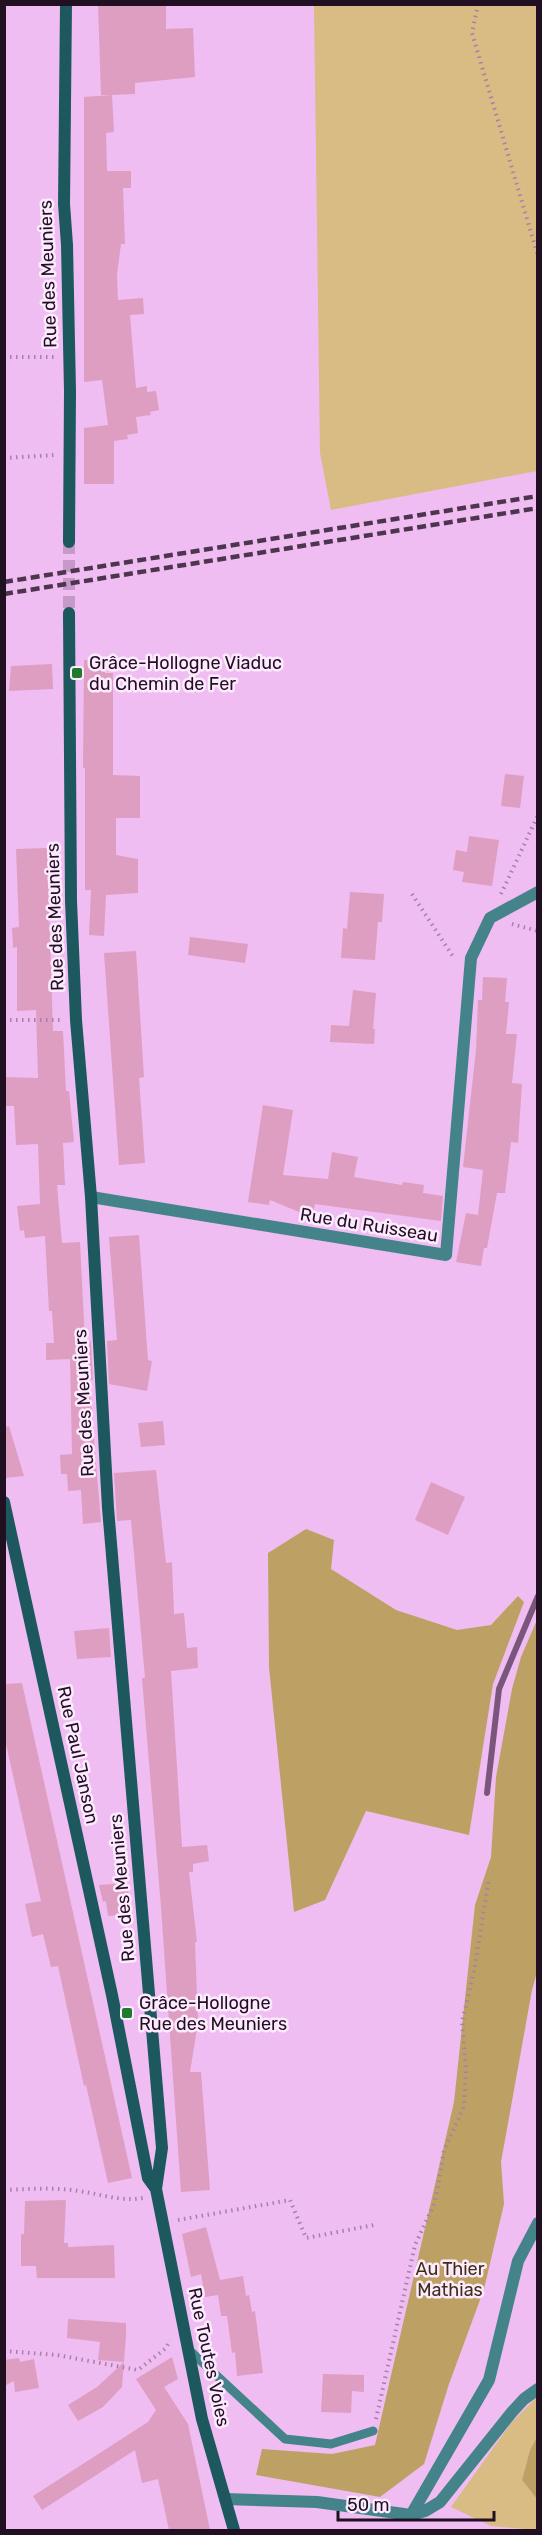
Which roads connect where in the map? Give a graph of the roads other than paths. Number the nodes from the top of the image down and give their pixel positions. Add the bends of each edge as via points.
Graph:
1 (66, 4) edge
2 (69, 542) tunnel mouth
3 (69, 613) tunnel mouth
4 (537, 892) edge
5 (91, 1197) junction
6 (4, 1502) edge
7 (156, 2192) junction
8 (537, 2223) edge
9 (188, 2349) junction
10 (537, 2389) edge
11 (373, 2431) road end
12 (225, 2499) junction
13 (411, 2515) junction
14 (234, 2530) edge

1 - 2 street, Rue des Meuniers via 64,204
3 - 5 street, Rue des Meuniers via 71,901 76,1020
4 - 5 street, Rue du Ruisseau via 490,918 471,958 446,1256
5 - 7 street, Rue des Meuniers via 108,1508 162,2148
6 - 7 street, Rue Paul Janson via 112,1995 147,2178
7 - 9 street, Rue Toutes Voies
8 - 13 street via 518,2261 489,2380
9 - 11 lane via 285,2439 331,2444
9 - 12 street, Rue Toutes Voies via 202,2419
10 - 13 street via 512,2412 440,2502
12 - 13 street via 317,2502
12 - 14 street, Rue Toutes Voies

